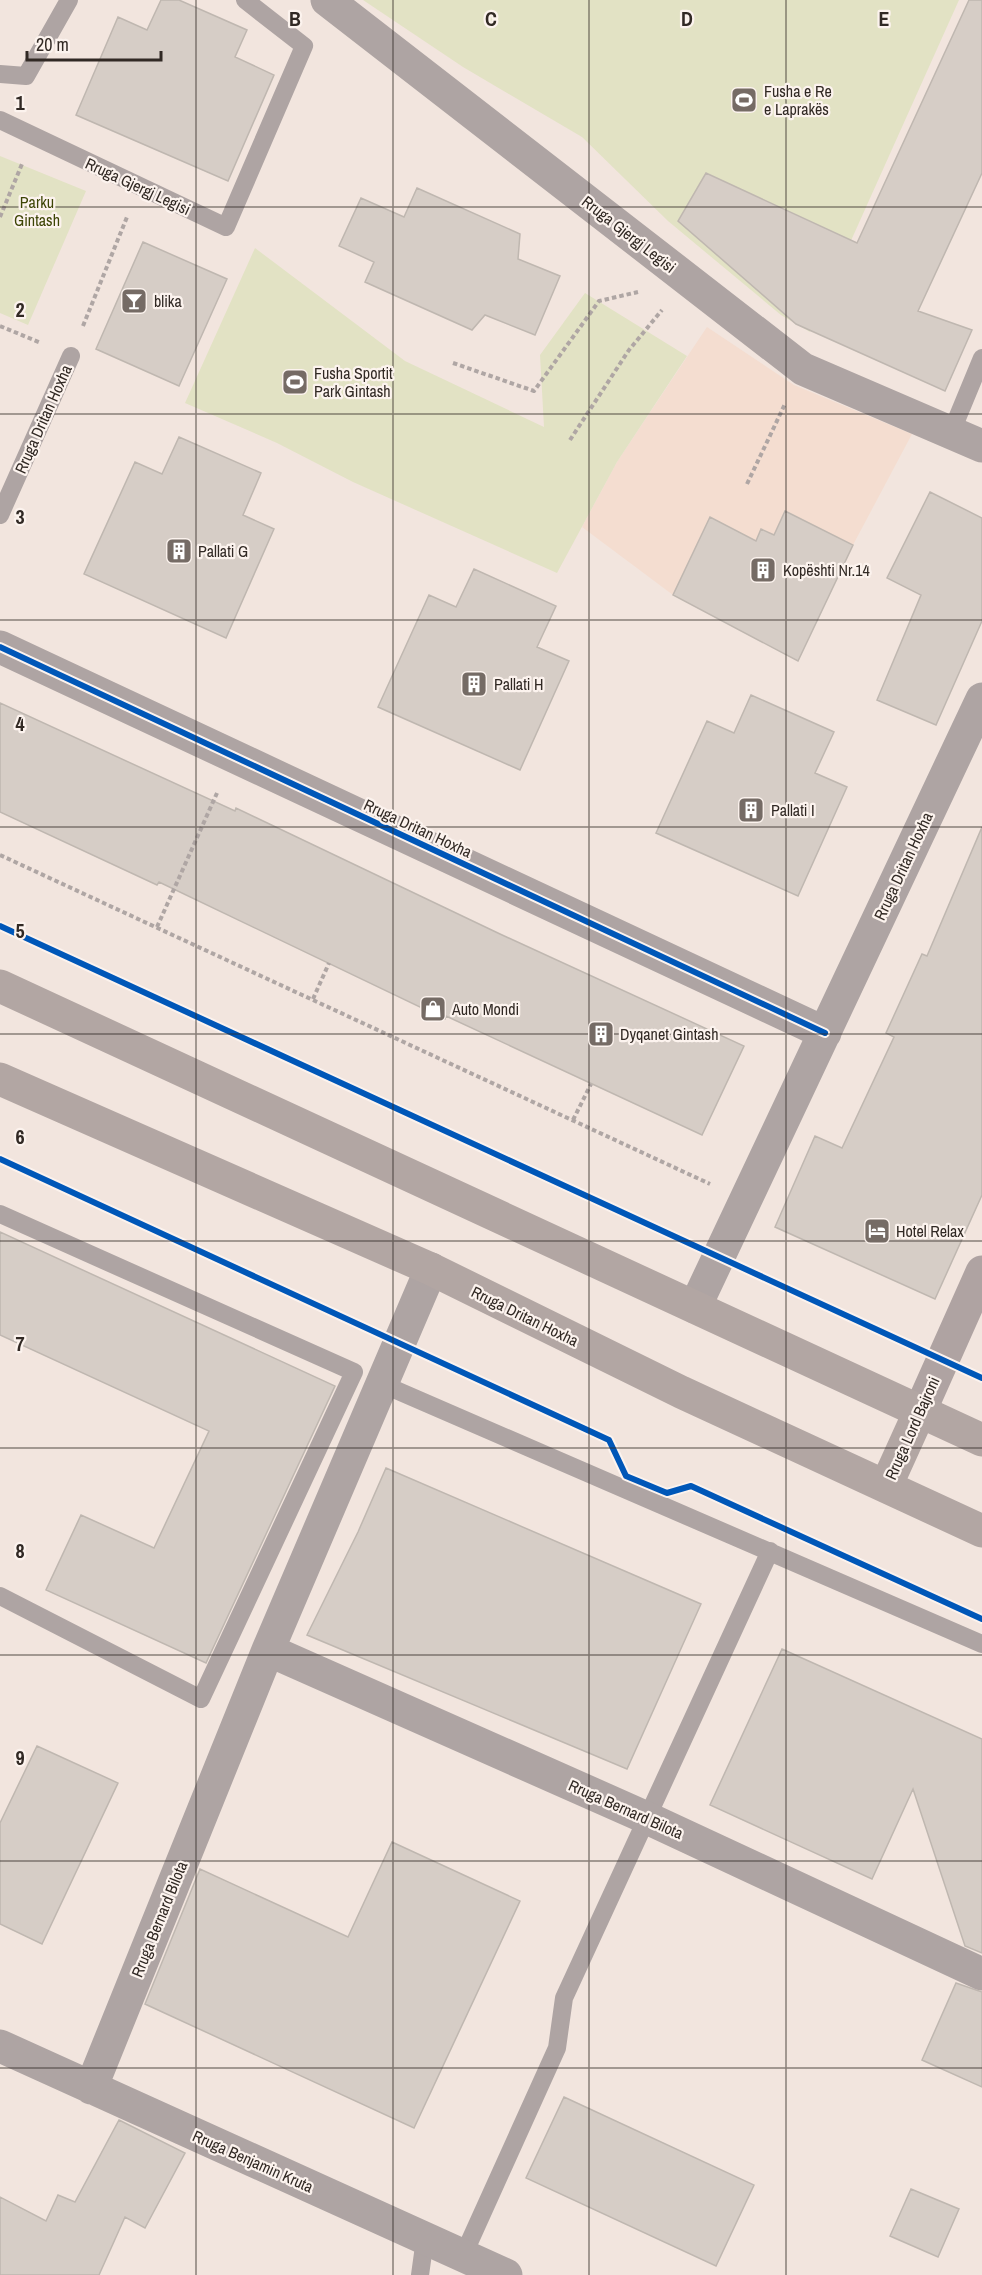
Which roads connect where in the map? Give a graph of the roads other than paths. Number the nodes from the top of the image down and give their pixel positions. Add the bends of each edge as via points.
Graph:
1 (69, 0) edge
2 (245, 0) edge
3 (327, 0) edge
4 (0, 74) edge
5 (0, 120) edge
6 (70, 356) road end
7 (982, 358) edge
8 (951, 433) junction
9 (982, 446) edge
10 (0, 515) edge
11 (0, 647) edge
12 (982, 699) edge
13 (0, 986) edge
14 (825, 1034) junction
15 (0, 1079) edge
16 (0, 1214) edge
17 (431, 1269) junction
18 (982, 1272) edge
19 (695, 1307) junction
20 (382, 1384) junction
21 (920, 1411) junction
22 (982, 1440) edge
23 (886, 1486) junction
24 (982, 1531) edge
25 (770, 1551) junction
26 (0, 1596) edge
27 (982, 1644) edge
28 (268, 1650) junction
29 (647, 1818) junction
30 (982, 1974) edge
31 (0, 2046) edge
32 (91, 2088) junction
33 (425, 2239) junction
34 (463, 2256) junction
35 (420, 2275) edge
36 (506, 2275) edge

1 - 4 lane via 26,76
2 - 5 lane, Rruga Gjergj Legisi via 304,46 226,227
3 - 8 street, Rruga Gjergj Legisi via 803,369
6 - 10 lane, Rruga Dritan Hoxha
7 - 8 lane
8 - 9 street, Rruga Gjergj Legisi
11 - 14 street, Rruga Dritan Hoxha
12 - 14 street, Rruga Dritan Hoxha
13 - 19 main road
14 - 19 street, Rruga Dritan Hoxha
15 - 17 main road, Rruga Dritan Hoxha
16 - 26 lane via 354,1372 201,1699
17 - 20 street, Rruga Bernard Bilota
17 - 23 main road, Rruga Dritan Hoxha via 681,1392
18 - 21 main road, Rruga Lord Bajroni
19 - 21 main road
20 - 25 lane
20 - 28 street, Rruga Bernard Bilota
21 - 22 main road
21 - 23 main road, Rruga Lord Bajroni
23 - 24 main road, Rruga Dritan Hoxha
25 - 27 lane
25 - 29 lane
28 - 29 street, Rruga Bernard Bilota
28 - 32 street, Rruga Bernard Bilota
29 - 30 street, Rruga Bernard Bilota
29 - 34 lane via 564,1998 557,2048
31 - 32 street, Rruga Benjamin Kruta
32 - 33 street, Rruga Benjamin Kruta
33 - 34 street, Rruga Benjamin Kruta
33 - 35 lane
34 - 36 street, Rruga Benjamin Kruta

